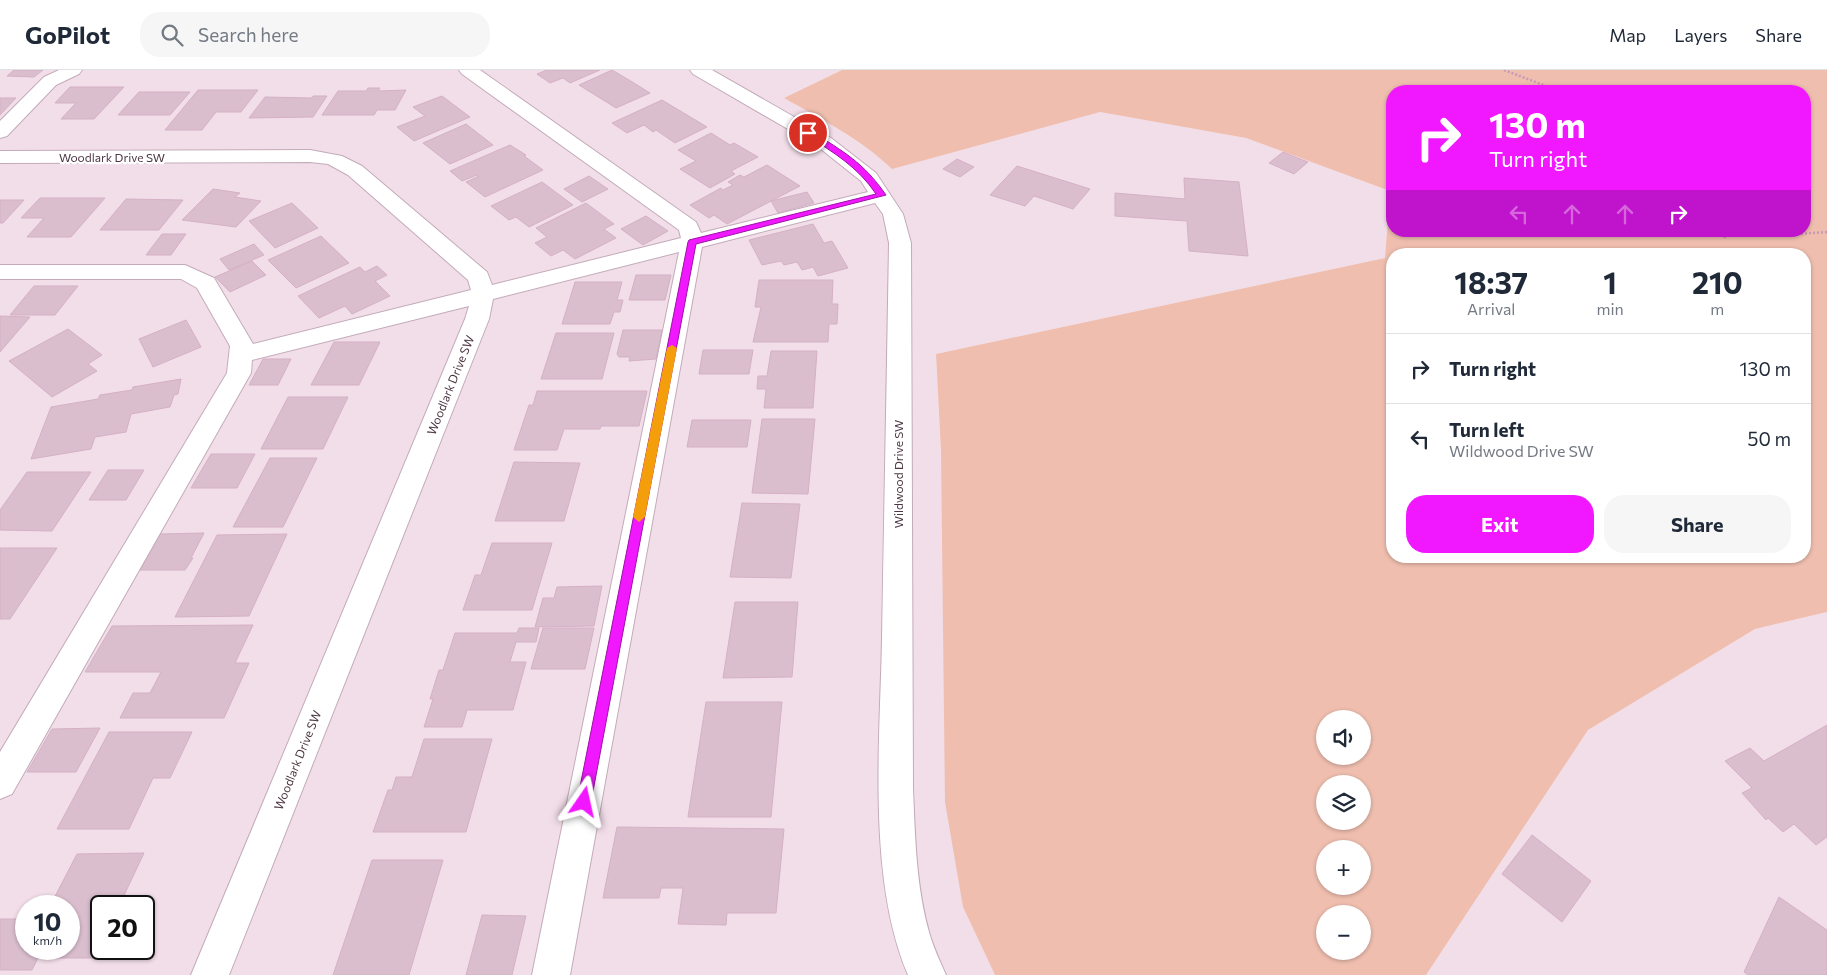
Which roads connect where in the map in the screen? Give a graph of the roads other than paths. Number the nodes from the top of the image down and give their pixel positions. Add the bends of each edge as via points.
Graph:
1 (73, 70) edge
2 (468, 70) edge
3 (699, 70) edge
4 (0, 132) edge
5 (0, 157) edge
6 (881, 195) junction
7 (692, 242) junction
8 (0, 272) edge
9 (483, 294) junction
10 (241, 355) junction
11 (0, 783) edge
12 (210, 975) edge
13 (551, 975) edge
14 (927, 975) edge

1 - 4 street via 50,81
2 - 7 street via 689,227
3 - 6 street, Wildwood Drive SW via 848,158 869,176
5 - 9 street, Woodlark Drive SW via 310,156 333,159 352,167 479,277
6 - 7 street
6 - 14 street, Wildwood Drive SW via 893,214 900,243 898,845 907,918
7 - 9 street
7 - 13 street
8 - 10 street via 185,272 206,282 242,346
9 - 10 street
9 - 12 street, Woodlark Drive SW via 477,319
10 - 11 street via 239,373

